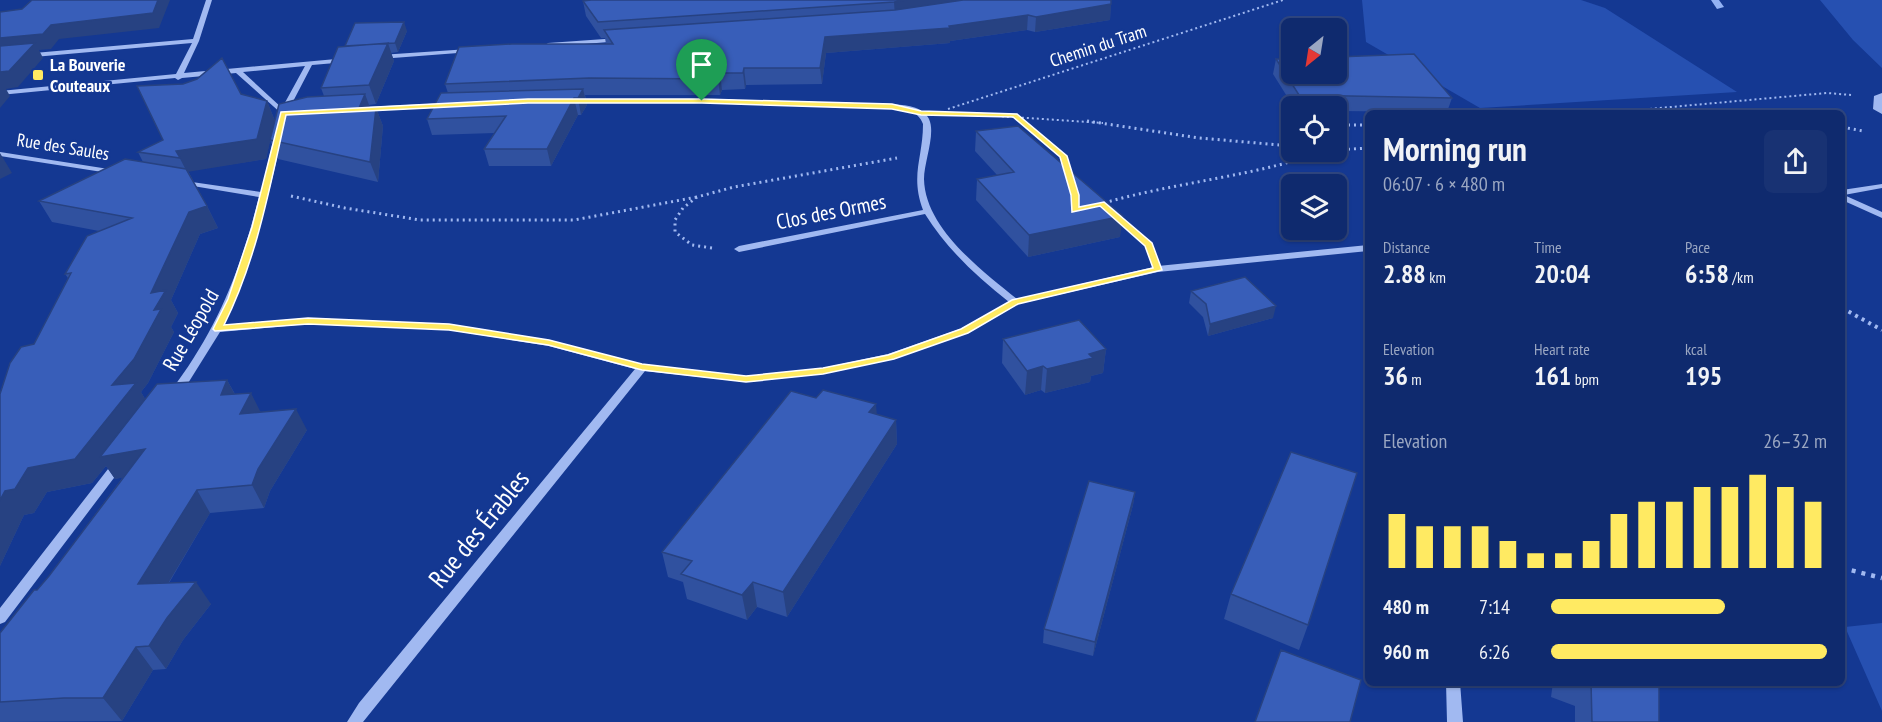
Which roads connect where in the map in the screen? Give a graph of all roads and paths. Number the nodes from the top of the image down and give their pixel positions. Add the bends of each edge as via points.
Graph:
1 (209, 0) edge
2 (1283, 0) edge
3 (624, 39) edge
4 (196, 42) junction
5 (543, 45) edge
6 (473, 51) edge
7 (0, 58) edge
8 (368, 58) edge
9 (356, 59) edge
10 (310, 63) junction
11 (238, 70) junction
12 (178, 78) junction
13 (0, 93) edge
14 (1827, 93) dead end
15 (1882, 95) edge
16 (561, 101) edge
17 (461, 104) edge
18 (350, 110) edge
19 (1637, 110) edge
20 (1882, 112) edge
21 (283, 113) junction
22 (294, 113) edge
23 (921, 113) junction
24 (1014, 115) junction
25 (1347, 125) edge
26 (1365, 125) edge
27 (1281, 145) edge
28 (1365, 148) edge
29 (1347, 149) edge
30 (0, 154) edge
31 (922, 154) junction
32 (1291, 162) edge
33 (126, 174) edge
34 (1071, 179) edge
35 (172, 181) edge
36 (1882, 186) edge
37 (1845, 194) edge
38 (264, 195) junction
39 (1845, 196) edge
40 (697, 197) junction
41 (929, 211) junction
42 (1110, 211) edge
43 (1882, 214) edge
44 (1119, 218) edge
45 (1365, 248) edge
46 (740, 249) joint
47 (1158, 270) junction
48 (1015, 302) junction
49 (1845, 310) edge
50 (218, 329) junction
51 (1882, 330) edge
52 (642, 367) junction
53 (165, 400) edge
54 (124, 456) edge
55 (1845, 569) edge
56 (1882, 578) edge
57 (0, 618) edge
58 (1453, 686) edge
59 (355, 722) edge
60 (1455, 722) edge

1 - 4 street
2 - 23 path, Chemin du Tram via 959,107
3 - 5 street
4 - 7 street
4 - 12 street
6 - 8 street
9 - 10 street
10 - 11 street
10 - 21 street, Rue Léopold
11 - 12 street
11 - 21 street
12 - 13 street
14 - 19 path
15 - 20 street via 1878,96 1877,109
16 - 23 street via 892,106
17 - 18 street
21 - 22 street
21 - 38 street, Rue Léopold
23 - 24 path
23 - 31 street via 926,123
24 - 27 path
24 - 34 path via 1063,156
25 - 26 path
28 - 29 path
30 - 33 street, Rue des Saules
31 - 40 path via 809,172
31 - 41 street via 921,187
32 - 42 path via 1101,204
35 - 38 street
36 - 37 street
38 - 40 path via 281,194 420,220 574,220
38 - 50 street, Rue Léopold via 243,268
39 - 43 street
40 - 46 path via 675,220 675,232 692,245
41 - 46 street, Clos des Ormes
41 - 48 street via 963,258
44 - 47 path via 1149,245
45 - 47 street
47 - 48 street
48 - 52 street via 964,331 890,357 823,371 746,379
49 - 51 path
50 - 52 street via 308,321 449,327 549,343
50 - 53 street, Rue Léopold via 177,391
52 - 59 street, Rue des Érables
54 - 57 street
55 - 56 path
58 - 60 street

